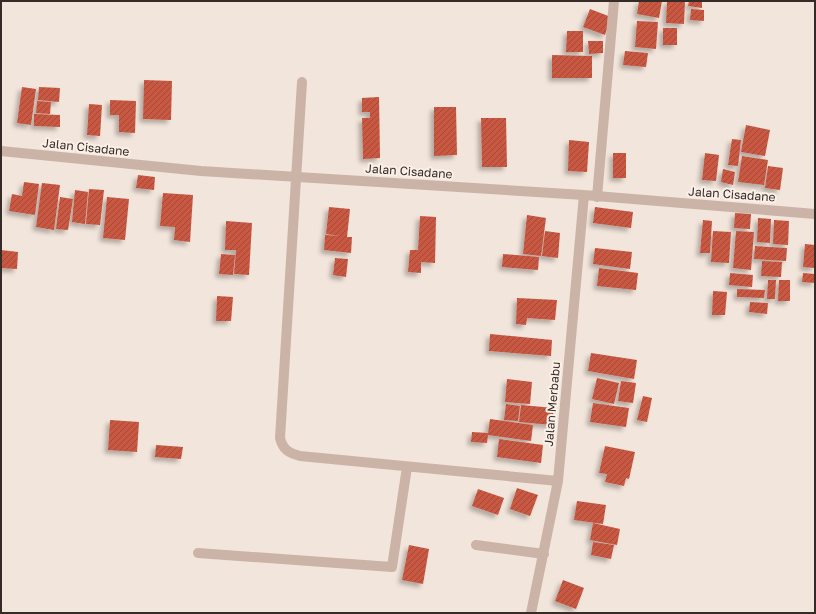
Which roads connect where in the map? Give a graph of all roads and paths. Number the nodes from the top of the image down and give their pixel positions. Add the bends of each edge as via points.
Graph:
1 (614, 1) edge
2 (302, 82) dead end
3 (1, 151) edge
4 (297, 176) junction
5 (584, 195) junction
6 (597, 197) junction
7 (815, 214) edge
8 (407, 466) junction
9 (558, 481) junction
10 (476, 545) dead end
11 (198, 553) dead end
12 (544, 554) junction
13 (531, 613) edge

1 - 6 street
2 - 4 street
3 - 4 street, Jalan Cisadane via 201,171
4 - 5 street, Jalan Cisadane
4 - 8 street via 281,443 287,451 300,456
5 - 6 street, Jalan Cisadane
5 - 9 street, Jalan Merbabu
6 - 7 street, Jalan Cisadane
8 - 9 street
8 - 11 street via 392,567
9 - 12 street, Jalan Merbabu
10 - 12 street
12 - 13 street, Jalan Merbabu

